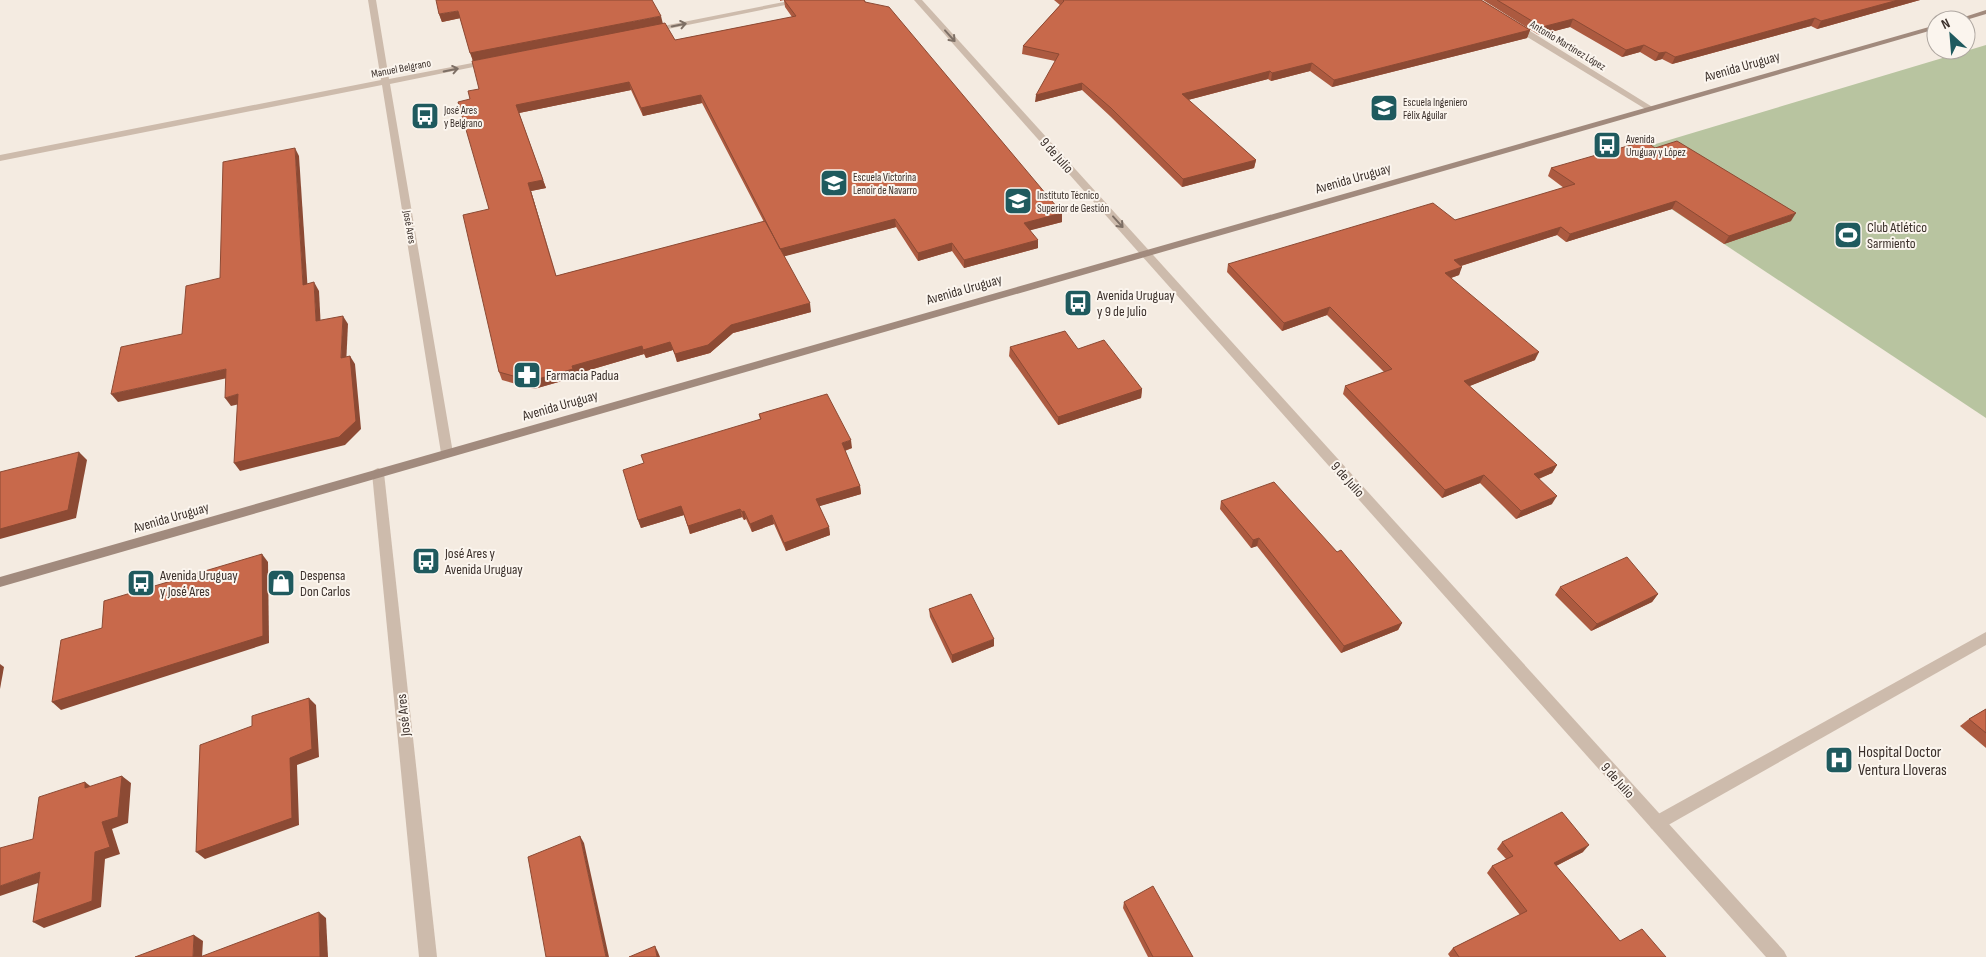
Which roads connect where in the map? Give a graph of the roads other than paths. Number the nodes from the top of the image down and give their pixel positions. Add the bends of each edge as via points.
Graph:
1 (372, 0) edge
2 (806, 0) edge
3 (918, 0) edge
4 (1507, 21) edge
5 (1926, 29) edge
6 (640, 33) edge
7 (493, 61) edge
8 (386, 82) junction
9 (1650, 108) junction
10 (0, 158) edge
11 (1145, 253) junction
12 (447, 453) junction
13 (378, 473) junction
14 (0, 582) edge
15 (1986, 638) edge
16 (1657, 823) junction
17 (428, 957) edge
18 (1778, 957) edge

1 - 8 street, José Ares
6 -> 2 street
3 -> 11 street, 9 de Julio
4 - 9 street, Antonio Martínez López
5 - 9 main road, Avenida Uruguay
8 -> 7 street, Manuel Belgrano
8 - 10 street, Manuel Belgrano
8 - 12 street, José Ares
9 - 11 main road, Avenida Uruguay
11 - 12 main road, Avenida Uruguay
11 - 16 street, 9 de Julio
12 - 13 main road, Avenida Uruguay
13 - 14 main road, Avenida Uruguay
13 - 17 street, José Ares
15 - 16 street
16 - 18 street, 9 de Julio

